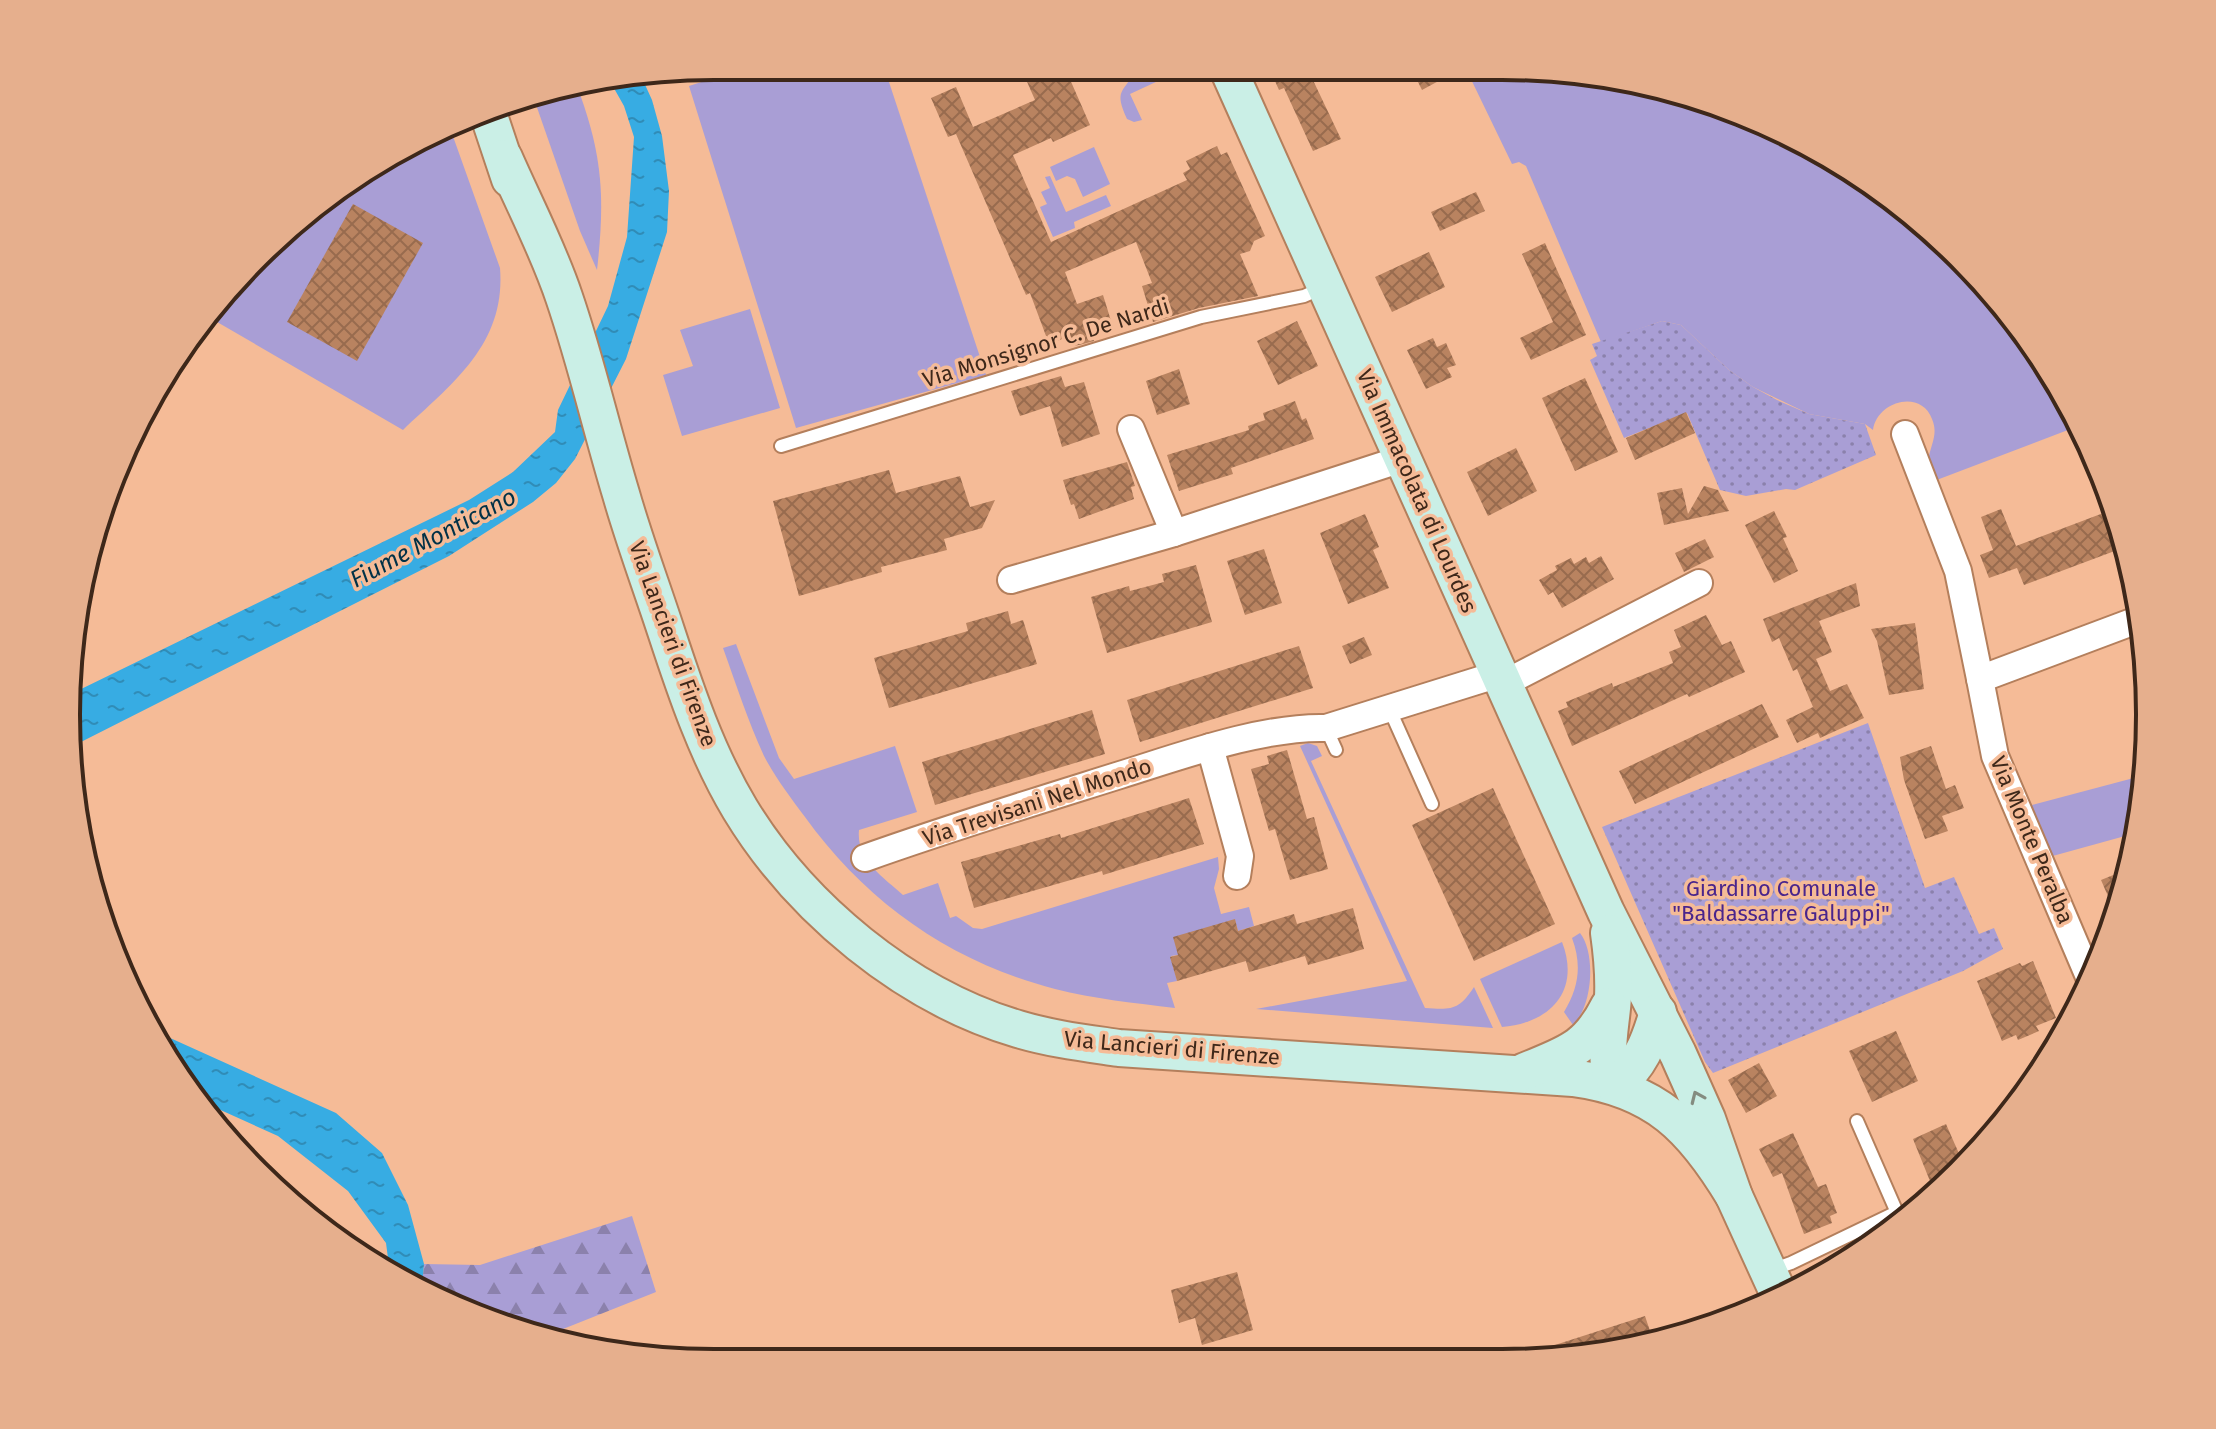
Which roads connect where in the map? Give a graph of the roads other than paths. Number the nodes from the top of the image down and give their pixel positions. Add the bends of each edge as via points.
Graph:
1 (1233, 80) edge
2 (491, 121) edge
3 (1325, 287) junction
4 (1131, 429) dead end
5 (1905, 434) dead end
6 (781, 446) dead end
7 (1402, 459) junction
8 (1174, 533) junction
9 (1011, 580) dead end
10 (1699, 583) dead end
11 (2129, 623) edge
12 (1501, 679) junction
13 (1980, 679) junction
14 (1389, 708) junction
15 (1210, 747) junction
16 (1432, 804) dead end
17 (865, 858) dead end
18 (1237, 876) dead end
19 (1606, 912) junction
20 (2084, 965) edge
21 (1613, 997) junction
22 (1658, 1012) junction
23 (1519, 1074) junction
24 (1615, 1086) junction
25 (1857, 1121) dead end
26 (1734, 1196) junction
27 (1895, 1212) edge
28 (1893, 1214) edge
29 (1774, 1285) edge

1 - 3 main road, Via Immacolata di Lourdes
2 - 23 main road, Via Lancieri di Firenze via 681,678 717,765 779,865 839,928 877,958 965,1008 1016,1029 1068,1041
3 - 6 lane, Via Monsignor C. De Nardi via 1201,317
3 - 7 main road, Via Immacolata di Lourdes
4 - 8 street
5 - 13 street, Via Monte Peralba via 1958,571
7 - 8 street
7 - 12 main road, Via Immacolata di Lourdes
8 - 9 street
10 - 12 street, Via Trevisani Nel Mondo
11 - 13 street
12 - 14 street, Via Trevisani Nel Mondo
12 - 19 main road, Via Immacolata di Lourdes
13 - 20 street, Via Monte Peralba via 1995,756
14 - 15 street, Via Trevisani Nel Mondo via 1331,739 1305,727
14 - 16 lane
15 - 17 street, Via Trevisani Nel Mondo
15 - 18 street via 1240,856
19 - 21 main road, Via Immacolata di Lourdes
19 - 22 main road, Via Immacolata di Lourdes
21 - 23 main road via 1584,1043
21 - 24 main road, Via Immacolata di Lourdes via 1606,1054
22 - 24 main road via 1641,1060
26 -> 22 main road, Via Immacolata di Lourdes via 1707,1119
23 - 24 main road, Via Lancieri di Firenze
24 - 26 main road, Via Lancieri di Firenze via 1652,1103 1692,1135
25 - 27 lane
26 - 29 main road, Via Immacolata di Lourdes
28 - 29 lane via 1791,1263

